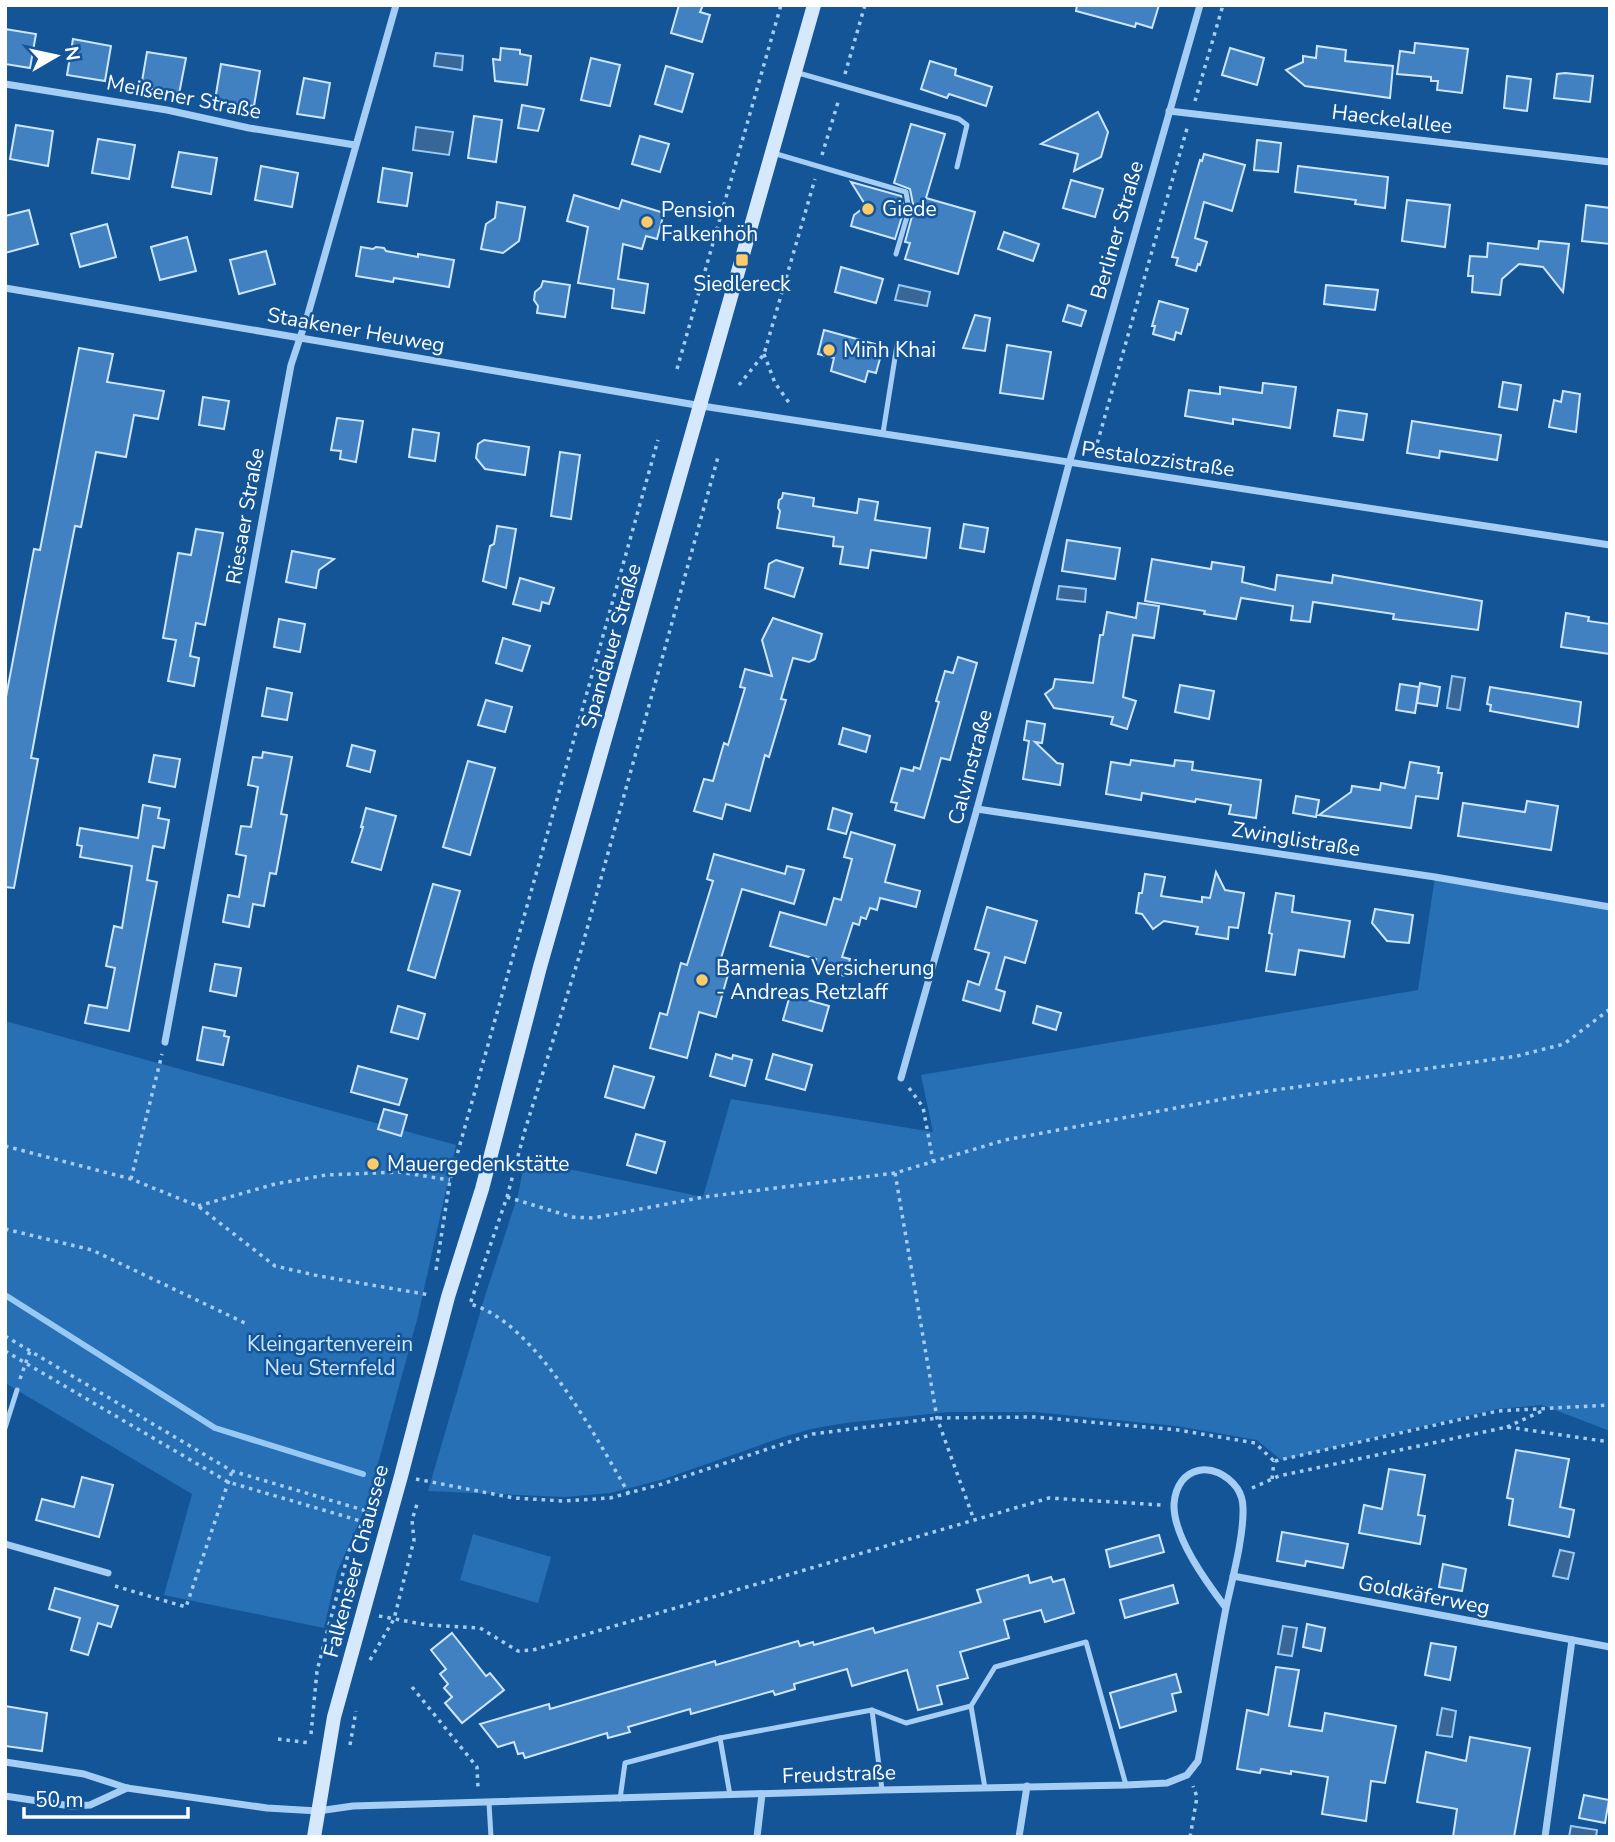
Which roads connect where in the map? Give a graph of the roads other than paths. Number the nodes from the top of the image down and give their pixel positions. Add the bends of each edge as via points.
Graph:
1 (396, 5) edge
2 (814, 5) edge
3 (1200, 5) edge
4 (795, 72) junction
5 (5, 84) edge
6 (1169, 110) junction
7 (355, 145) junction
8 (773, 153) junction
9 (1610, 162) edge
10 (957, 167) dead end
11 (895, 254) dead end
12 (5, 288) edge
13 (299, 338) junction
14 (897, 345) dead end
15 (702, 406) junction
16 (883, 433) junction
17 (1069, 464) junction
18 (1610, 545) edge
19 (977, 809) junction
20 (1610, 907) edge
21 (165, 1042) road end
22 (901, 1078) road end
23 (448, 1297) joint
24 (17, 1390) dead end
25 (5, 1429) edge
26 (5, 1544) edge
27 (107, 1573) road end
28 (1233, 1576) junction
29 (1226, 1608) junction
30 (1572, 1640) junction
31 (1610, 1647) edge
32 (971, 1706) junction
33 (872, 1710) junction
34 (720, 1738) junction
35 (5, 1762) edge
36 (1027, 1786) junction
37 (1126, 1786) junction
38 (985, 1787) junction
39 (127, 1788) junction
40 (881, 1790) junction
41 (762, 1794) junction
42 (730, 1795) junction
43 (5, 1796) edge
44 (620, 1799) junction
45 (489, 1803) junction
46 (318, 1811) junction
47 (314, 1837) edge
48 (491, 1837) edge
49 (757, 1837) edge
50 (1019, 1837) edge
51 (1545, 1837) edge

1 - 7 street, Riesaer Straße
2 - 4 main road, Spandauer Straße
3 - 6 street, Berliner Straße
4 - 8 main road, Spandauer Straße
4 - 10 lane via 959,119 967,125
5 - 7 street, Meißener Straße
6 - 9 street, Haeckelallee
6 - 17 street, Berliner Straße
7 - 13 street, Riesaer Straße
8 - 11 lane via 905,192 909,211
8 - 15 main road, Spandauer Straße
12 - 13 street, Staakener Heuweg
13 - 15 street, Staakener Heuweg
13 - 21 street, Riesaer Straße
14 - 16 lane
15 - 16 street, Pestalozzistraße
15 - 23 main road, Spandauer Straße
16 - 17 street, Pestalozzistraße
17 - 18 street, Pestalozzistraße
17 - 19 street, Calvinstraße
19 - 20 street, Zwinglistraße
19 - 22 street, Calvinstraße
23 - 46 main road, Falkenseer Chaussee via 334,1717
24 - 25 lane
26 - 27 street
28 - 29 street
28 - 29 street via 1244,1508 1241,1494 1228,1476 1202,1470 1179,1483 1174,1506 1187,1550
28 - 30 street, Goldkäferweg
29 - 37 street, Freudstraße via 1198,1760 1187,1775 1167,1783
30 - 31 street, Goldkäferweg
30 - 51 street
32 - 33 lane via 906,1723
32 - 37 lane via 995,1667 1086,1642
32 - 38 lane
33 - 34 lane
33 - 40 lane
34 - 42 lane
34 - 44 lane via 625,1763
35 - 39 street, Freudstraße via 84,1774
36 - 37 street, Freudstraße
36 - 38 street, Freudstraße
36 - 50 street
38 - 40 street, Freudstraße
39 - 43 street via 90,1805
39 - 46 street, Freudstraße
40 - 41 street, Freudstraße
41 - 42 street, Freudstraße
41 - 49 street
42 - 44 street, Freudstraße
44 - 45 street, Freudstraße
45 - 46 street, Freudstraße
45 - 48 lane
46 - 47 main road, Falkenseer Chaussee

